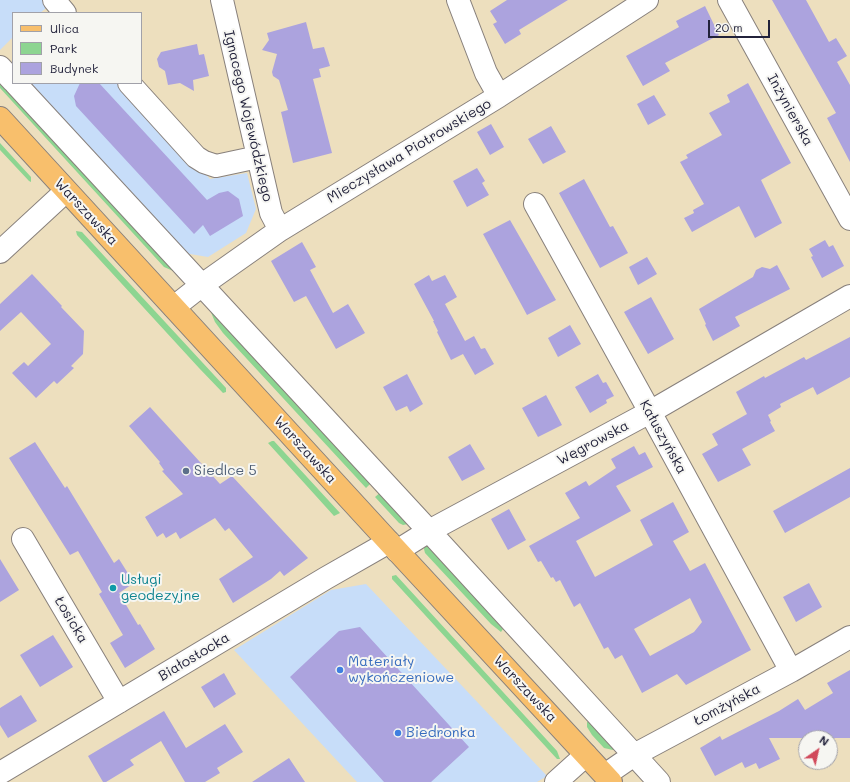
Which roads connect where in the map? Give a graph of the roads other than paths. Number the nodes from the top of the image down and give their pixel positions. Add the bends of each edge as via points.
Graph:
1 (54, 0) edge
2 (222, 0) edge
3 (458, 0) edge
4 (646, 0) edge
5 (729, 0) edge
6 (64, 12) edge
7 (0, 67) edge
8 (12, 80) edge
9 (16, 84) edge
10 (130, 84) edge
11 (499, 96) junction
12 (0, 118) edge
13 (258, 157) junction
14 (66, 191) junction
15 (534, 204) dead end
16 (850, 219) edge
17 (280, 230) junction
18 (0, 252) edge
19 (202, 284) junction
20 (850, 296) edge
21 (174, 307) junction
22 (650, 412) junction
23 (429, 530) junction
24 (23, 539) dead end
25 (393, 546) junction
26 (850, 637) edge
27 (790, 671) junction
28 (119, 702) junction
29 (586, 755) junction
30 (634, 755) junction
31 (0, 772) edge
32 (608, 779) edge
33 (556, 782) edge
34 (658, 782) edge

1 - 6 street
2 - 13 street, Ignacego Wojewódzkiego
3 - 11 street via 486,73
4 - 11 street, Mieczysława Piotrowskiego
5 - 16 street, Inżynierska
7 - 8 street
9 - 19 street
10 - 13 street via 196,157 204,162 216,166
11 - 17 street, Mieczysława Piotrowskiego
12 - 14 main road, Warszawska
13 - 17 street, Ignacego Wojewódzkiego via 271,213
14 - 18 street
14 - 21 main road, Warszawska
15 - 22 street, Kałuszyńska
17 - 19 street, Mieczysława Piotrowskiego
19 - 21 street, Mieczysława Piotrowskiego
19 - 23 street
20 - 22 street, Węgrowska
21 - 25 main road, Warszawska
22 - 23 street, Węgrowska
22 - 27 street, Kałuszyńska
23 - 25 street, Węgrowska
23 - 30 street
24 - 28 street, Łosicka
25 - 28 street, Białostocka via 326,578
25 - 29 main road, Warszawska
26 - 27 street, Łomżyńska
27 - 30 street, Łomżyńska
28 - 31 street, Białostocka
29 - 32 main road, Warszawska
29 - 33 street
30 - 32 street, Łomżyńska
30 - 34 street

